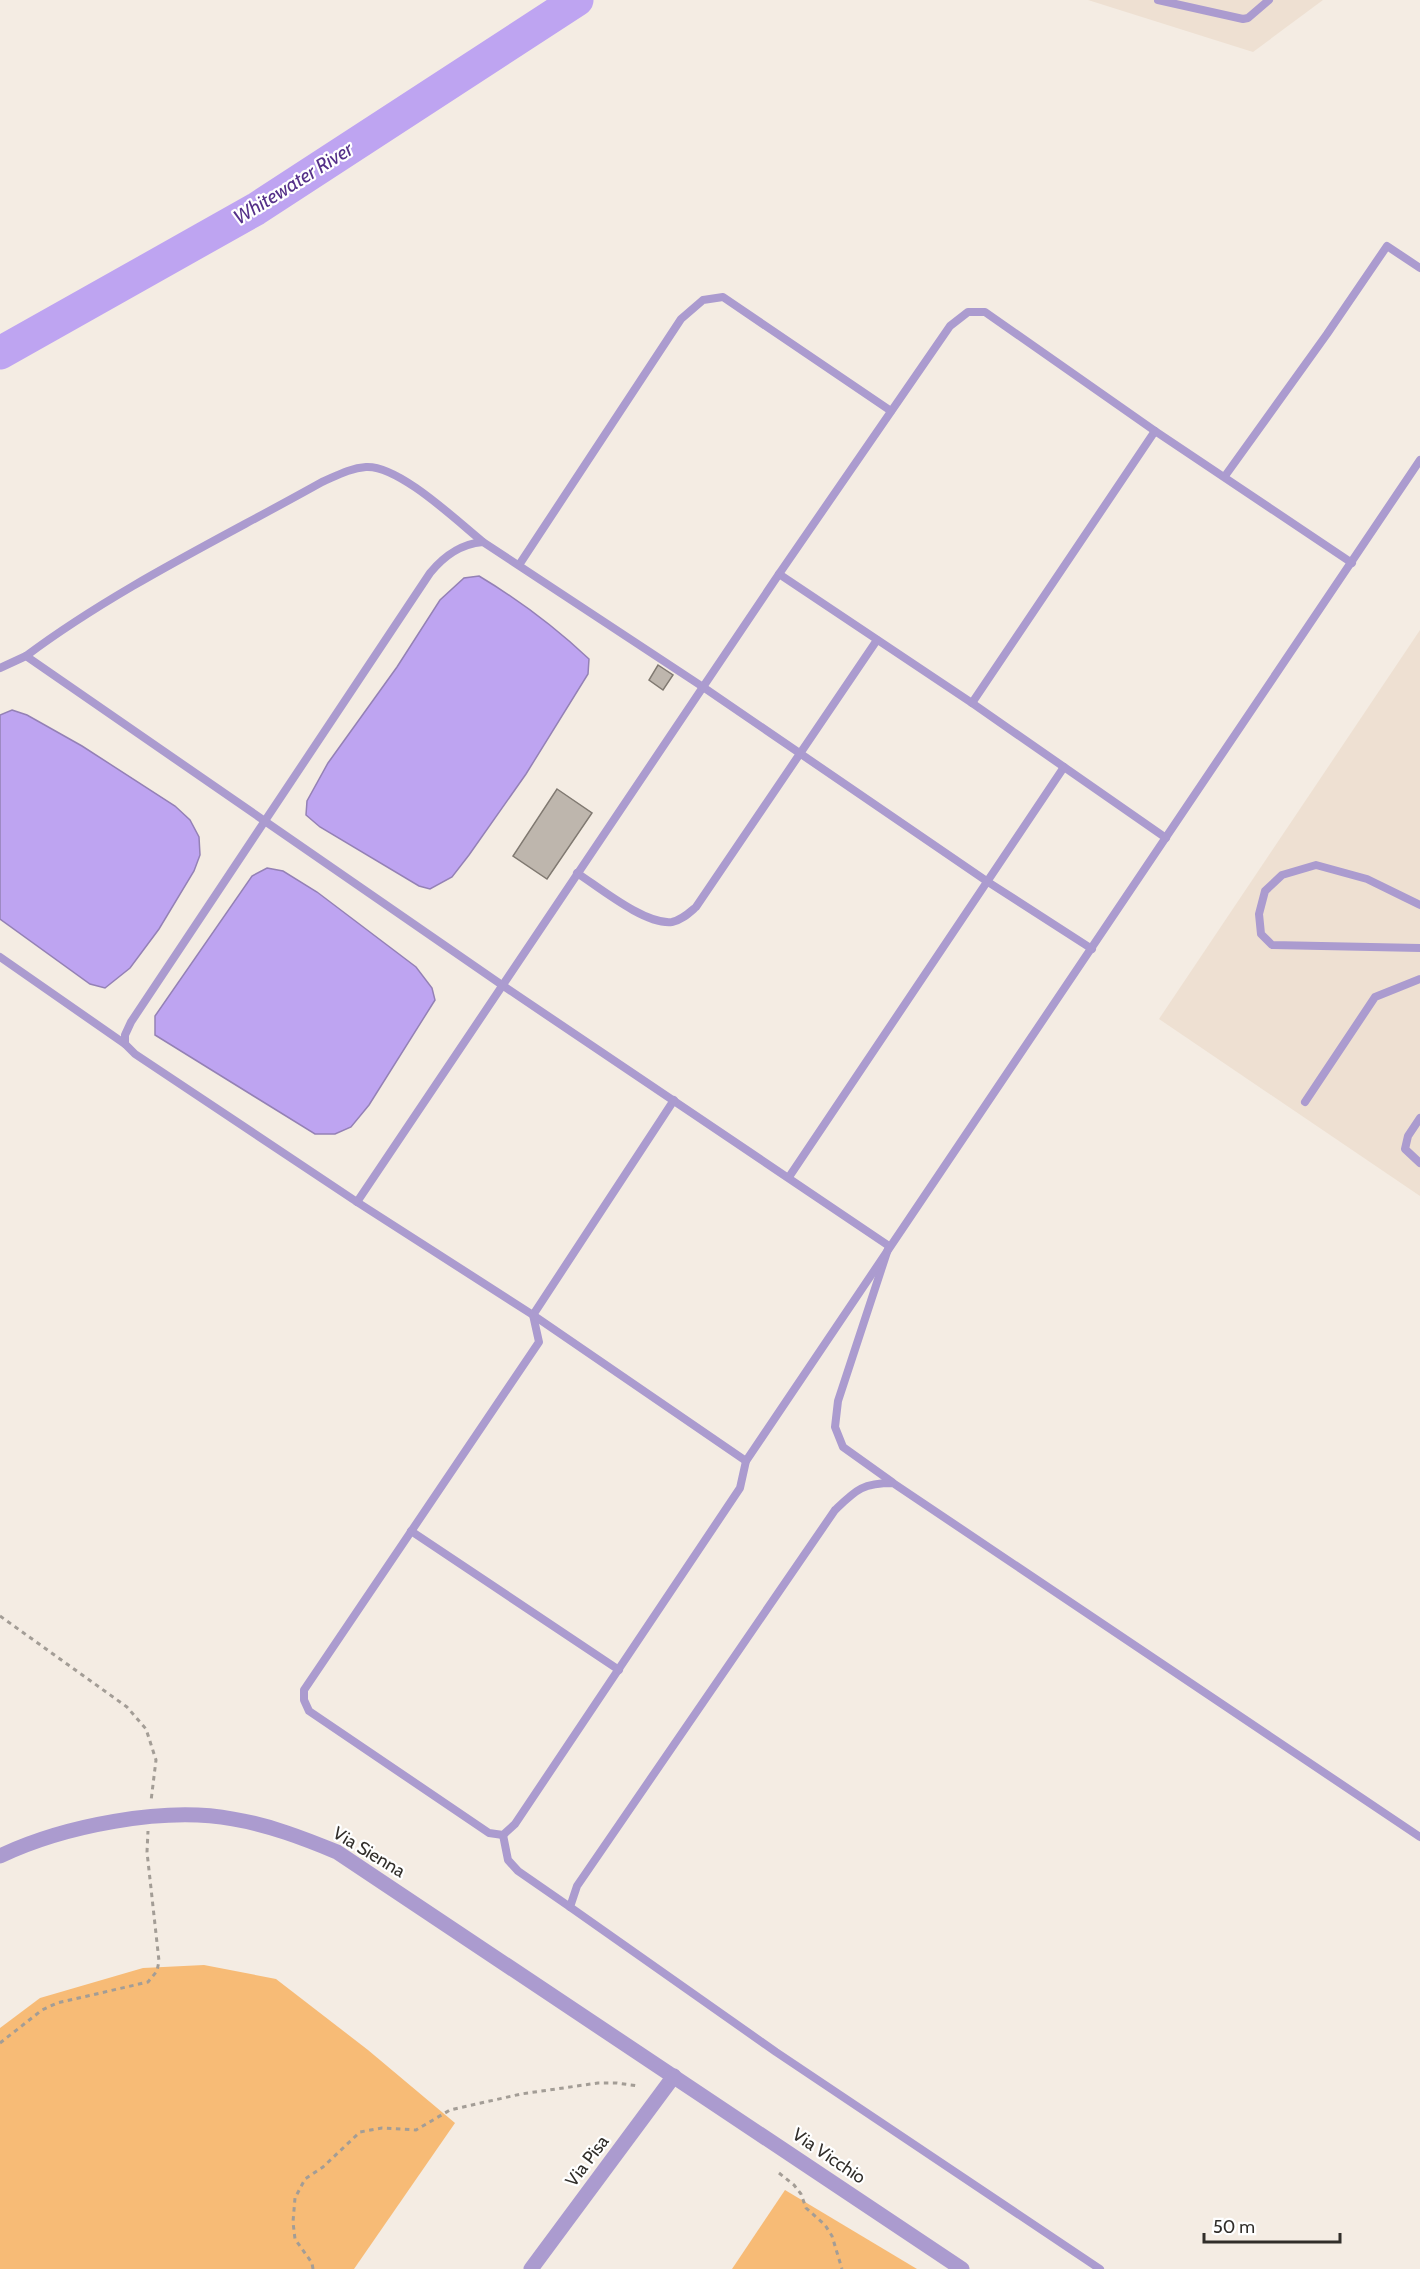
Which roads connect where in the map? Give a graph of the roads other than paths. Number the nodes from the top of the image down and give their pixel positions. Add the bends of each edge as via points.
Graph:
1 (1158, 0) edge
2 (1269, 0) edge
3 (1420, 268) edge
4 (891, 411) junction
5 (1155, 431) junction
6 (1420, 460) edge
7 (1225, 476) junction
8 (483, 542) junction
9 (1352, 563) junction
10 (519, 565) junction
11 (779, 574) junction
12 (878, 640) junction
13 (26, 656) junction
14 (0, 668) edge
15 (703, 687) junction
16 (972, 703) junction
17 (801, 754) junction
18 (1064, 767) junction
19 (265, 820) junction
20 (1166, 838) junction
21 (577, 873) junction
22 (988, 882) junction
23 (1420, 905) edge
24 (1420, 948) edge
25 (1092, 949) junction
26 (0, 957) edge
27 (1420, 979) edge
28 (502, 985) junction
29 (125, 1044) junction
30 (674, 1100) junction
31 (1305, 1102) dead end
32 (1420, 1118) edge
33 (1420, 1163) edge
34 (789, 1177) junction
35 (357, 1202) junction
36 (889, 1246) junction
37 (533, 1315) junction
38 (746, 1461) junction
39 (893, 1483) junction
40 (411, 1531) junction
41 (619, 1670) junction
42 (503, 1835) junction
43 (1420, 1837) edge
44 (0, 1856) edge
45 (570, 1907) junction
46 (674, 2076) junction
47 (531, 2269) edge
48 (962, 2269) edge
49 (1100, 2269) edge

1 - 2 lane via 1243,19
3 - 7 lane via 1387,246
4 - 5 lane via 951,326 968,312 985,312
4 - 10 lane via 723,297 703,300 681,319
4 - 11 lane
5 - 7 lane
5 - 16 lane
6 - 9 lane
7 - 9 lane
8 - 10 lane
8 - 13 lane via 407,482 382,469 351,470 322,482 136,585 54,634
8 - 19 lane via 466,545 444,557 430,573
9 - 20 lane
10 - 15 lane
11 - 12 lane
11 - 15 lane
12 - 16 lane
12 - 17 lane
13 - 14 lane
13 - 19 lane
15 - 17 lane
15 - 21 lane
16 - 18 lane
17 - 21 lane via 696,907 683,918 657,921
17 - 22 lane
18 - 20 lane
18 - 22 lane
19 - 28 lane
19 - 29 lane via 131,1022
20 - 25 lane
21 - 28 lane
22 - 25 lane
22 - 34 lane
23 - 24 lane via 1367,879 1316,865 1282,875 1265,891 1259,914 1261,934 1272,945
25 - 36 lane
26 - 29 lane
27 - 31 lane via 1375,997
28 - 30 lane
28 - 35 lane
29 - 35 lane
30 - 34 lane
30 - 37 lane
32 - 33 lane via 1405,1149
34 - 36 lane
35 - 37 lane
36 - 38 lane
36 - 39 lane via 838,1401 835,1427 843,1448
37 - 38 lane
37 - 40 lane via 539,1342
38 - 41 lane via 740,1488
39 - 43 lane
39 - 45 lane via 876,1483 856,1490 835,1510 577,1886
40 - 41 lane
40 - 42 lane via 304,1690 304,1700 309,1711 489,1833
41 - 42 lane via 515,1824
42 - 45 lane via 508,1860 518,1872
44 - 46 street, Via Sienna via 23,1845 89,1826 172,1814 231,1818 288,1832 337,1852
45 - 49 lane via 776,2052
46 - 47 street, Via Pisa
46 - 48 street, Via Vicchio

